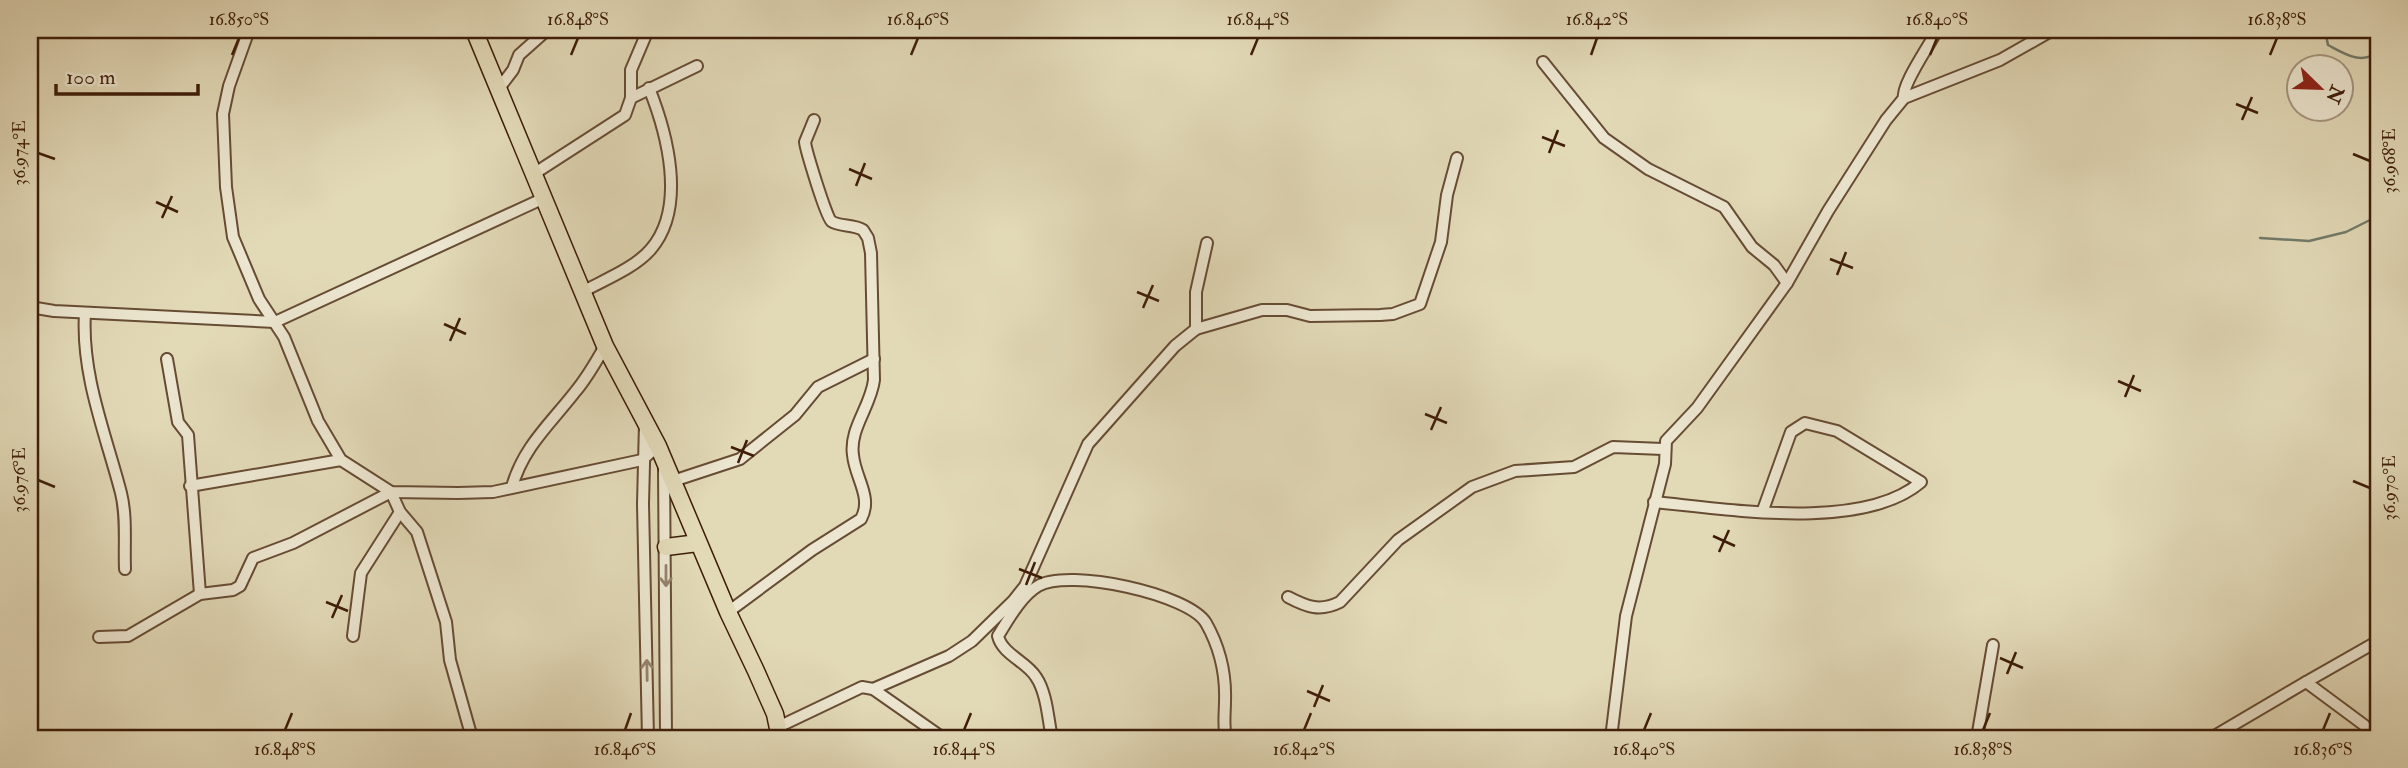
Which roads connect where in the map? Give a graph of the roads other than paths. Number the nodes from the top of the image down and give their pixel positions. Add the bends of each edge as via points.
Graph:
1 (249, 30) edge
2 (474, 30) edge
3 (547, 30) edge
4 (648, 30) edge
5 (1937, 30) edge
6 (2053, 30) edge
7 (1543, 62) dead end
8 (697, 66) dead end
9 (500, 87) junction
10 (649, 88) junction
11 (631, 98) junction
12 (1904, 98) junction
13 (814, 120) dead end
14 (1457, 158) dead end
15 (532, 175) junction
16 (542, 199) junction
17 (1207, 243) dead end
18 (1787, 284) junction
19 (582, 292) junction
20 (30, 307) edge
21 (85, 313) junction
22 (275, 322) junction
23 (1196, 328) junction
24 (605, 346) junction
25 (167, 359) dead end
26 (874, 359) junction
27 (645, 419) junction
28 (1663, 449) junction
29 (661, 452) junction
30 (341, 460) junction
31 (642, 460) junction
32 (673, 481) junction
33 (190, 486) junction
34 (512, 487) junction
35 (391, 492) junction
36 (1654, 502) junction
37 (1763, 510) junction
38 (400, 512) junction
39 (698, 543) junction
40 (666, 547) junction
41 (125, 569) dead end
42 (200, 594) junction
43 (1288, 597) dead end
44 (727, 612) junction
45 (353, 636) dead end
46 (99, 637) dead end
47 (2378, 641) edge
48 (1993, 645) dead end
49 (2306, 682) junction
50 (873, 689) junction
51 (781, 729) edge
52 (648, 737) edge
53 (472, 738) edge
54 (666, 738) edge
55 (943, 738) edge
56 (1052, 738) edge
57 (1226, 738) edge
58 (1611, 738) edge
59 (1977, 738) edge
60 (2211, 738) edge
61 (2375, 738) edge

1 - 22 street via 223,114 226,187 233,237 259,299
2 - 9 highway
3 - 9 street via 519,55
4 - 11 street via 631,70
5 - 12 street via 1904,86
6 - 12 street via 2000,60
7 - 18 street via 1604,138 1648,169 1724,207 1752,247 1774,265
8 - 10 street
9 - 15 highway
10 - 11 street
10 - 19 street via 669,168 669,212 649,251
11 - 15 street via 620,120
12 - 18 street via 1828,211
13 - 26 street via 805,142 824,212 833,223 857,226 868,238
14 - 23 street via 1441,242 1420,304 1380,315 1310,316 1262,310
15 - 16 highway
16 - 19 highway
16 - 22 street
17 - 23 street via 1196,292
18 - 28 street
19 - 24 highway
20 - 21 street
21 - 22 street
21 - 41 street via 95,399 121,495
22 - 30 street via 318,421
23 - 50 street via 1088,444 1025,586 1013,601 972,641 949,656
24 - 27 highway
24 - 34 street via 577,391 517,466
25 - 33 street via 178,422 188,435
26 - 32 street via 818,387 795,415 740,459
26 - 44 street via 872,399 852,438 867,502 861,519
27 - 29 highway
27 - 31 street
28 - 36 street via 1665,464
28 - 43 street via 1613,447 1574,467 1515,471 1472,487 1398,540 1340,602 1328,608 1307,608
29 - 31 street
29 - 32 highway
29 - 40 street
30 - 33 street
30 - 35 street
31 - 34 street
52 -> 31 street
32 - 39 highway
33 - 42 street
34 - 35 street via 493,492
35 - 38 street
35 - 42 street via 293,543 253,558 240,586 233,590
36 - 37 street
36 - 58 street via 1626,616
37 - 37 street via 1841,514 1901,496 1921,482 1837,431 1805,423 1791,432
38 - 45 street via 362,573
38 - 53 street via 417,532 446,622 450,660
39 - 40 highway
39 - 44 highway
40 -> 54 street
42 - 46 street via 128,636
44 - 51 highway
47 - 49 street
48 - 59 street
49 - 60 street
49 - 61 street via 2364,724
50 - 51 street via 862,687
50 - 55 street
52 - 54 street
56 - 57 street via 1039,681 999,636 1039,585 1081,579 1114,582 1145,592 1205,621 1223,668

